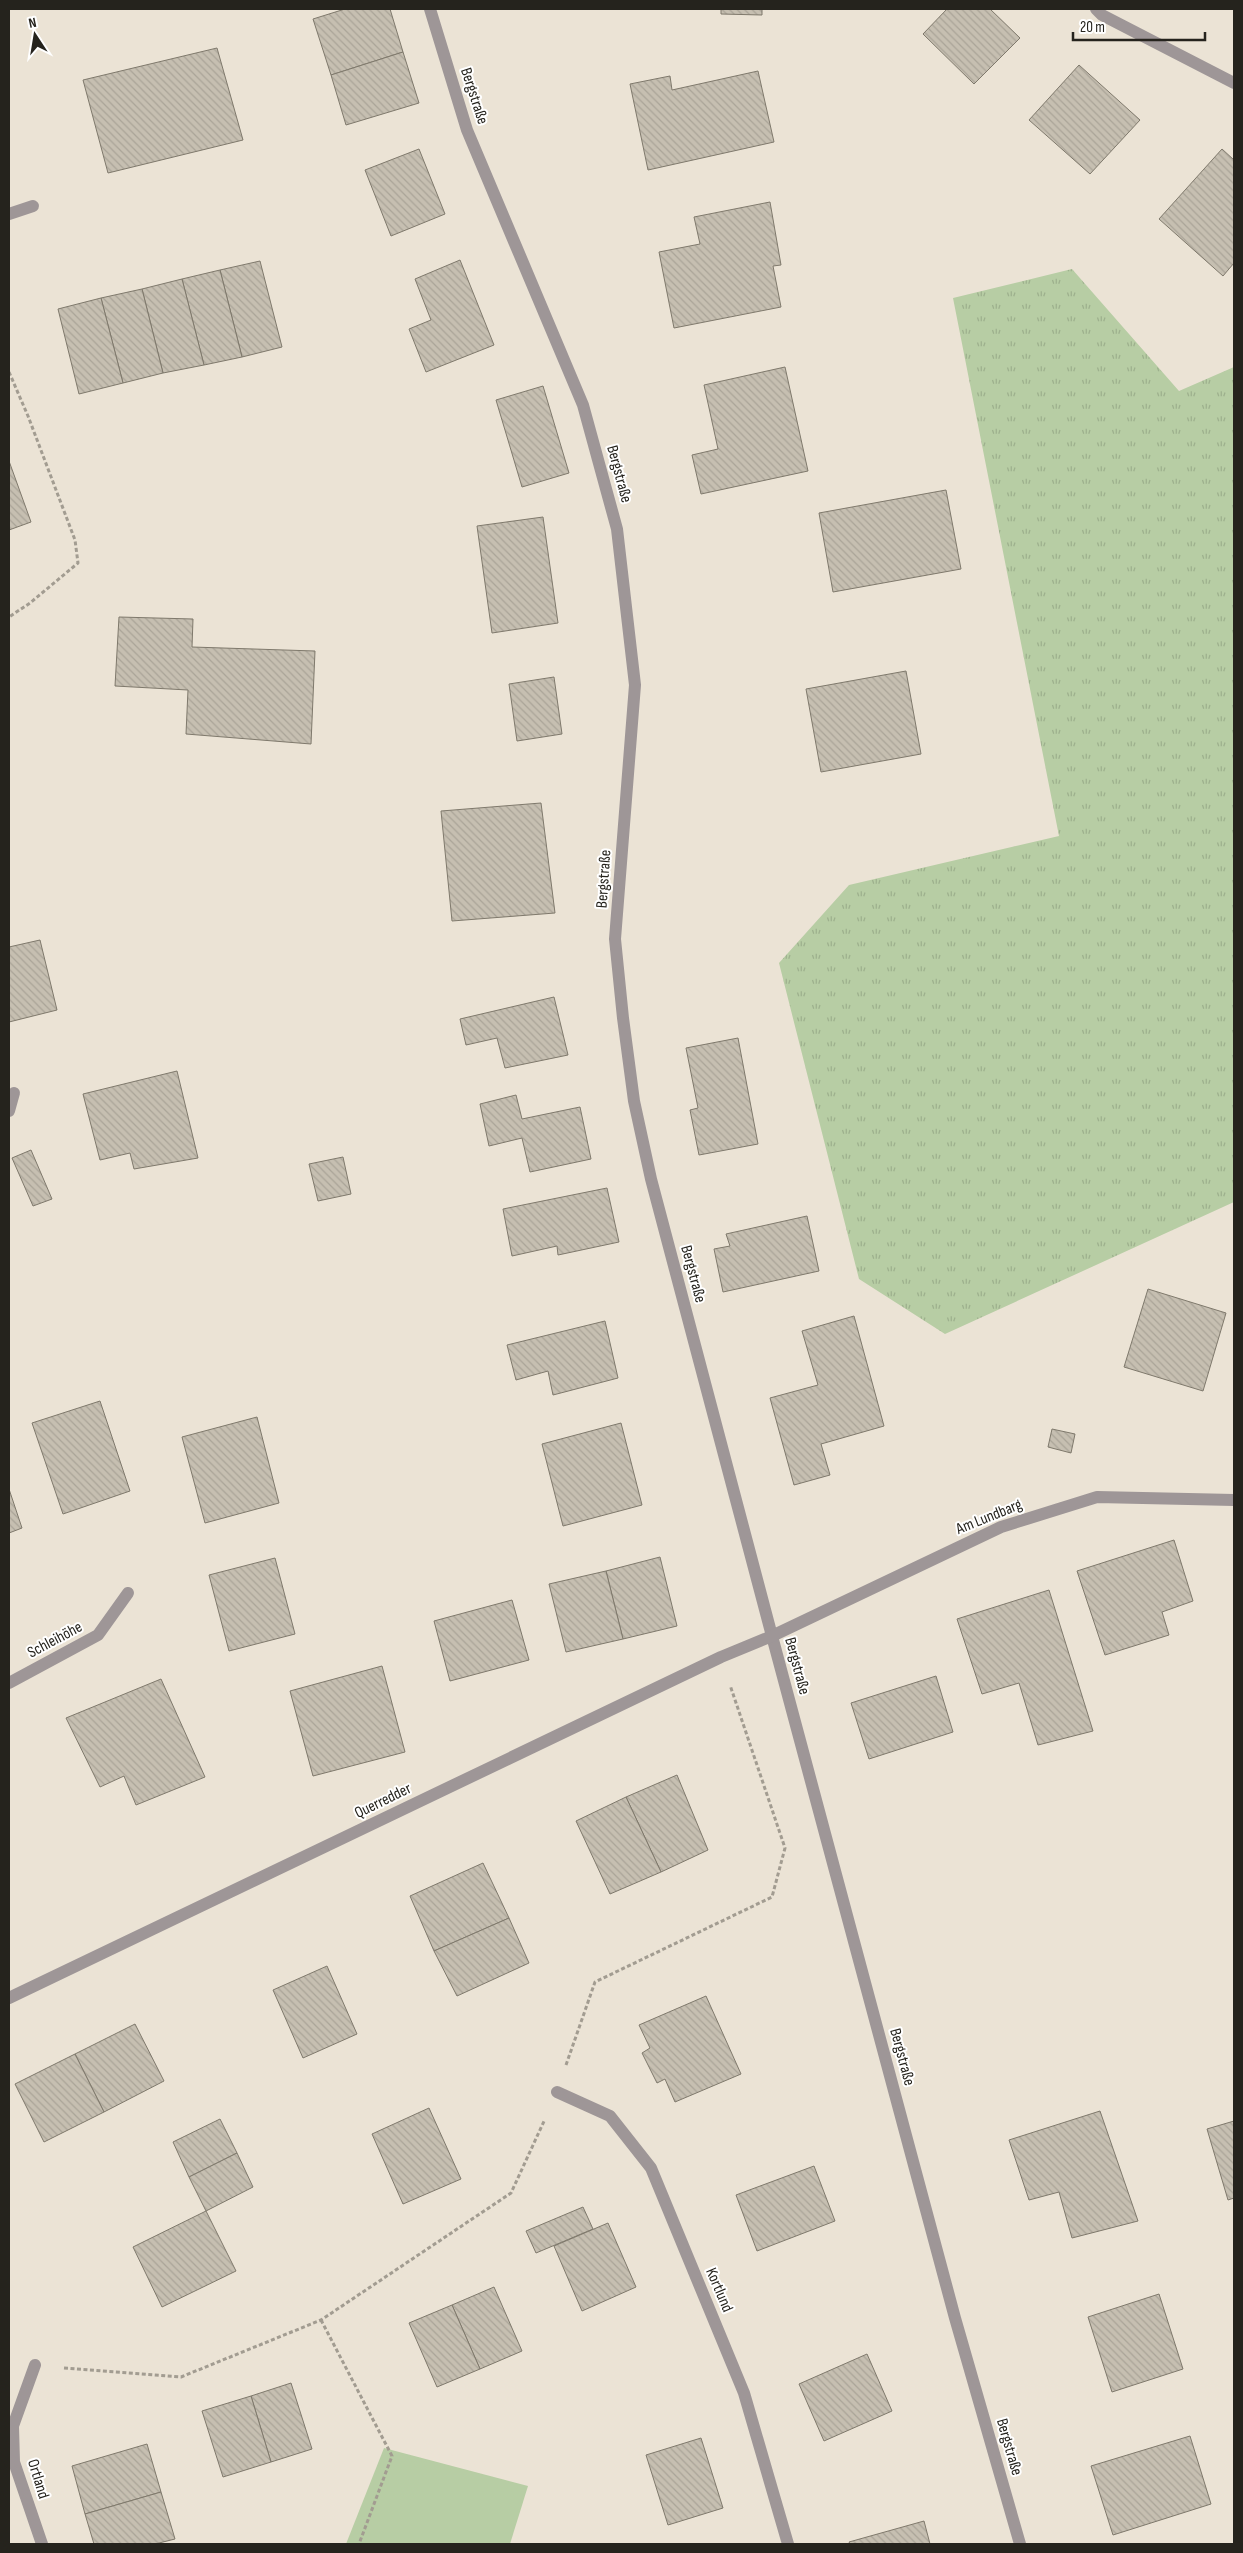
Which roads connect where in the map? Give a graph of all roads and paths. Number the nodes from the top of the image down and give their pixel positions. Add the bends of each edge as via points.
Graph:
1 (430, 9) edge
2 (1096, 9) edge
3 (1234, 83) edge
4 (33, 206) dead end
5 (9, 214) edge
6 (9, 372) edge
7 (9, 617) edge
8 (14, 1093) dead end
9 (9, 1111) edge
10 (1234, 1500) edge
11 (128, 1594) dead end
12 (772, 1636) junction
13 (721, 1657) junction
14 (9, 1683) edge
15 (9, 1998) edge
16 (557, 2092) junction
17 (321, 2320) junction
18 (35, 2365) joint
19 (42, 2544) edge
20 (359, 2544) edge
21 (788, 2544) edge
22 (1020, 2544) edge

1 - 12 street, Bergstraße via 467,130 583,405 617,528 635,685 616,939 634,1100 651,1179
2 - 3 street
4 - 5 street
6 - 7 path via 75,540 78,563
8 - 9 street
10 - 12 street, Am Lundbarg via 1097,1497 1001,1527
11 - 14 street, Schleihöhe via 98,1636
12 - 13 street, Querredder
12 - 22 street, Bergstraße via 955,2318
13 - 15 street, Querredder
13 - 16 path via 785,1848 772,1897 595,1982
16 - 17 path via 511,2193
16 - 21 street, Kortlund via 610,2116 651,2168 744,2394
17 - 18 path via 181,2377
17 - 20 path via 392,2456
18 - 19 street, Ortland via 13,2426 14,2462

